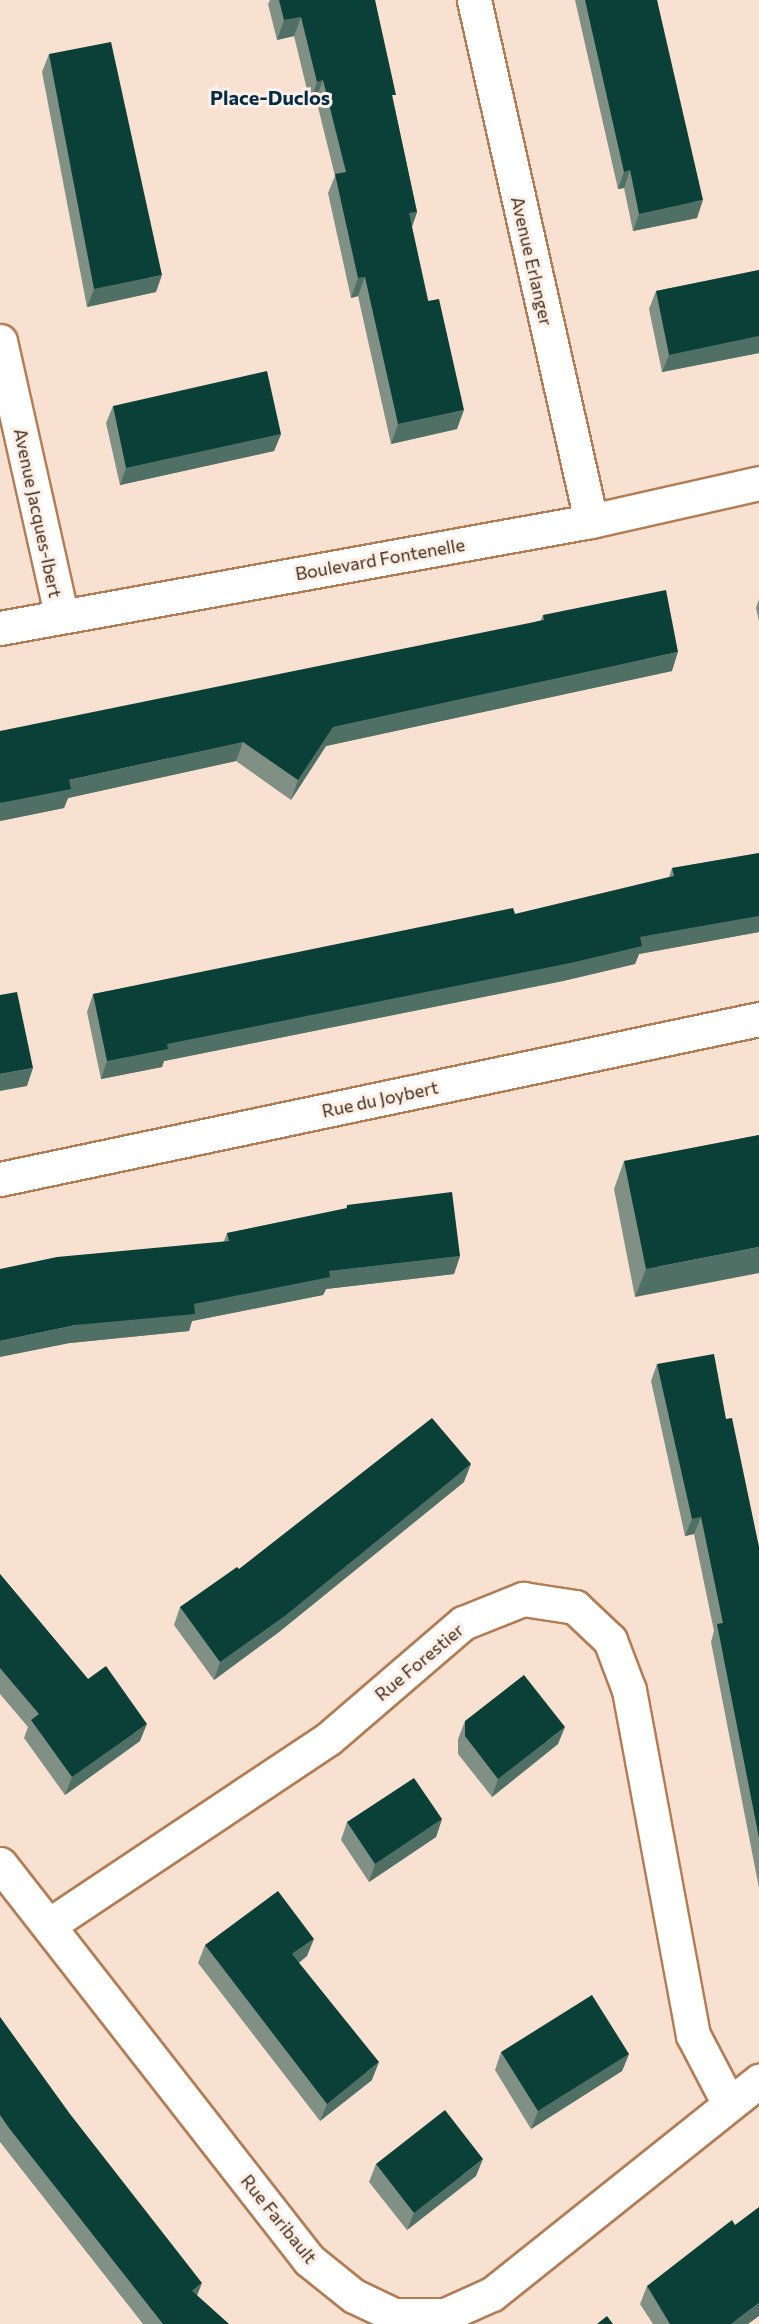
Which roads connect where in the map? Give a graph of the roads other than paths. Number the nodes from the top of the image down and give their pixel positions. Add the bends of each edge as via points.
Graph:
1 (474, 0) edge
2 (0, 341) edge
3 (759, 483) edge
4 (591, 521) junction
5 (61, 615) junction
6 (0, 628) edge
7 (759, 1019) edge
8 (0, 1179) edge
9 (0, 1864) edge
10 (49, 1925) junction
11 (759, 2081) edge
12 (729, 2104) junction

1 - 4 street, Avenue Erlanger
2 - 5 street, Avenue Jacques-Ibert
3 - 4 street, Boulevard Fontenelle
4 - 5 street, Boulevard Fontenelle
5 - 6 street, Boulevard Fontenelle
7 - 8 street, Rue du Joybert
9 - 10 street, Rue Faribault
10 - 12 street, Rue Faribault via 309,2260 354,2296 394,2315 445,2315 492,2294
10 - 12 street, Rue Forestier via 328,1739 463,1623 523,1599 575,1607 610,1640 629,1690 693,2035
11 - 12 street, Rue Faribault

